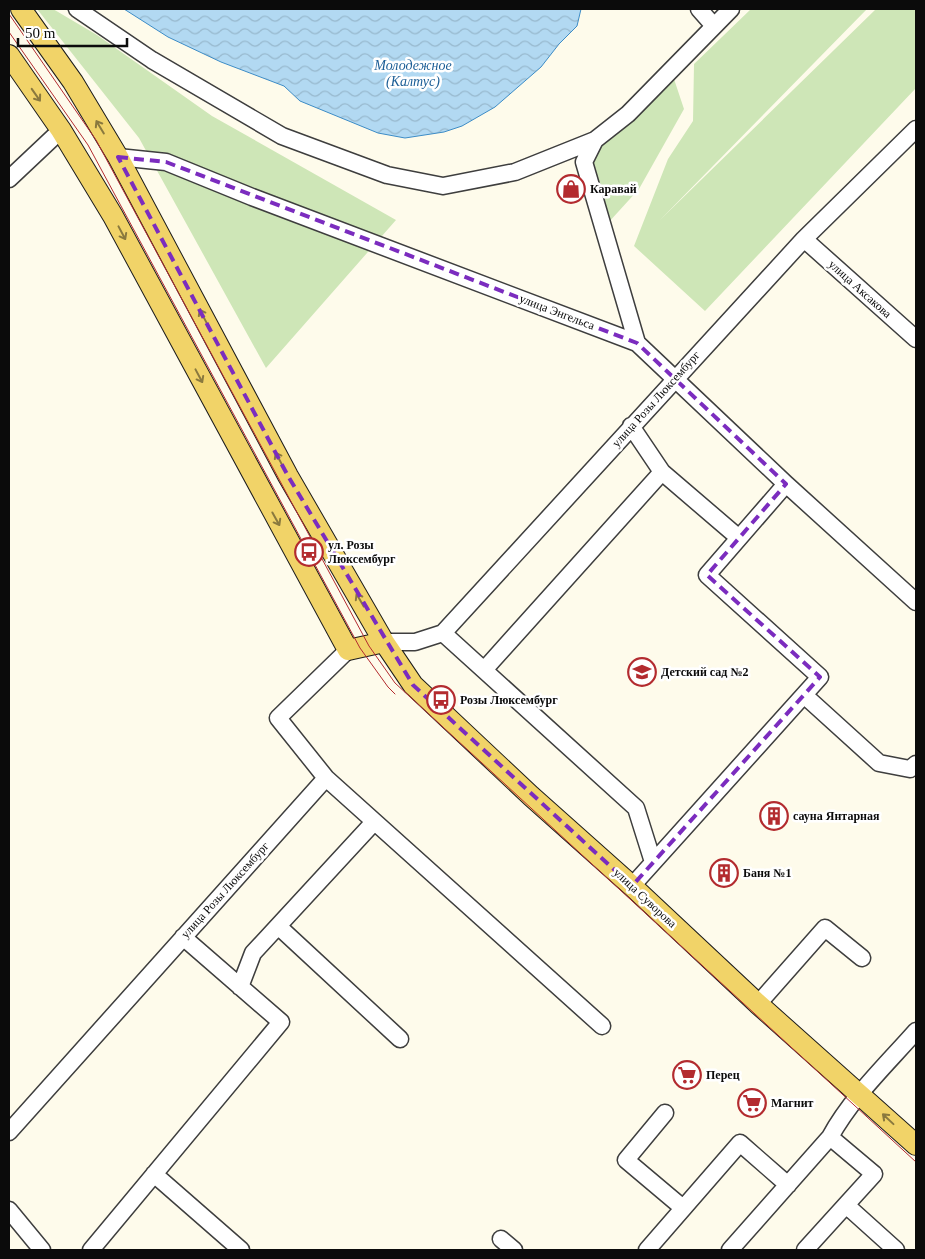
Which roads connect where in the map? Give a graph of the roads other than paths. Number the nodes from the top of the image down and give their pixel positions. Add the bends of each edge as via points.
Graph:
1 (20, 9) edge
2 (77, 9) edge
3 (699, 9) edge
4 (731, 9) edge
5 (714, 26) junction
6 (9, 55) edge
7 (916, 129) edge
8 (61, 130) junction
9 (595, 140) junction
10 (118, 157) junction
11 (9, 179) edge
12 (804, 239) junction
13 (916, 340) edge
14 (637, 342) junction
15 (674, 380) junction
16 (631, 426) junction
17 (662, 472) junction
18 (786, 484) junction
19 (739, 538) junction
20 (916, 602) edge
21 (443, 633) junction
22 (384, 642) junction
23 (348, 650) junction
24 (484, 670) junction
25 (804, 695) junction
26 (916, 764) edge
27 (326, 778) junction
28 (374, 822) junction
29 (654, 862) junction
30 (632, 886) junction
31 (278, 926) junction
32 (183, 937) junction
33 (862, 958) dead end
34 (240, 987) junction
35 (758, 1004) junction
36 (602, 1026) dead end
37 (916, 1031) edge
38 (400, 1039) dead end
39 (860, 1093) junction
40 (665, 1113) dead end
41 (9, 1132) edge
42 (830, 1137) junction
43 (916, 1145) edge
44 (154, 1174) junction
45 (788, 1184) junction
46 (846, 1205) junction
47 (683, 1208) junction
48 (9, 1210) edge
49 (501, 1239) dead end
50 (42, 1250) edge
51 (91, 1250) edge
52 (241, 1250) edge
53 (514, 1250) edge
54 (647, 1250) edge
55 (730, 1250) edge
56 (805, 1250) edge
57 (896, 1250) edge

10 -> 1 main road, улица Суворова via 73,82
2 - 9 street via 169,70 282,136 387,175 443,186 515,172
3 - 5 street
4 - 5 street
5 - 9 street via 628,114
6 -> 8 main road
7 - 12 street, улица Розы Люксембург
8 - 11 street
8 -> 23 main road via 113,216
9 - 14 street via 584,162 605,248
10 - 14 street, улица Энгельса via 166,162 261,201
22 -> 10 main road, улица Суворова via 288,476
12 - 13 street, улица Аксакова
12 - 15 street, улица Розы Люксембург
14 - 15 street, улица Энгельса
15 - 16 street, улица Розы Люксембург
15 - 18 street, улица Энгельса
16 - 17 street
16 - 21 street, улица Розы Люксембург
17 - 19 street
17 - 24 street
18 - 19 street
18 - 20 street, улица Энгельса
19 - 25 street via 706,574 820,677
21 - 22 street, улица Розы Люксембург via 415,642
21 - 24 street
22 - 23 main road
22 - 30 main road, улица Суворова via 414,685
23 - 27 street via 278,718
24 - 29 street via 636,808
25 - 26 street via 879,763 910,769
25 - 29 street
27 - 28 street
27 - 32 street, улица Розы Люксембург
28 - 31 street
28 - 36 street
29 - 30 street
30 - 35 main road, улица Суворова
31 - 34 street via 253,953
31 - 38 street
32 - 34 street
32 - 41 street, улица Розы Люксембург
33 - 35 street via 825,928
34 - 44 street via 281,1022
35 - 39 main road, улица Суворова
37 - 39 street
39 - 42 street
43 -> 39 main road, улица Суворова
40 - 47 street via 626,1160
42 - 45 street
42 - 46 street via 874,1174
44 - 51 street
44 - 52 street
45 - 47 street via 740,1143
45 - 55 street
46 - 56 street
46 - 57 street
47 - 54 street
48 - 50 street
49 - 53 street

